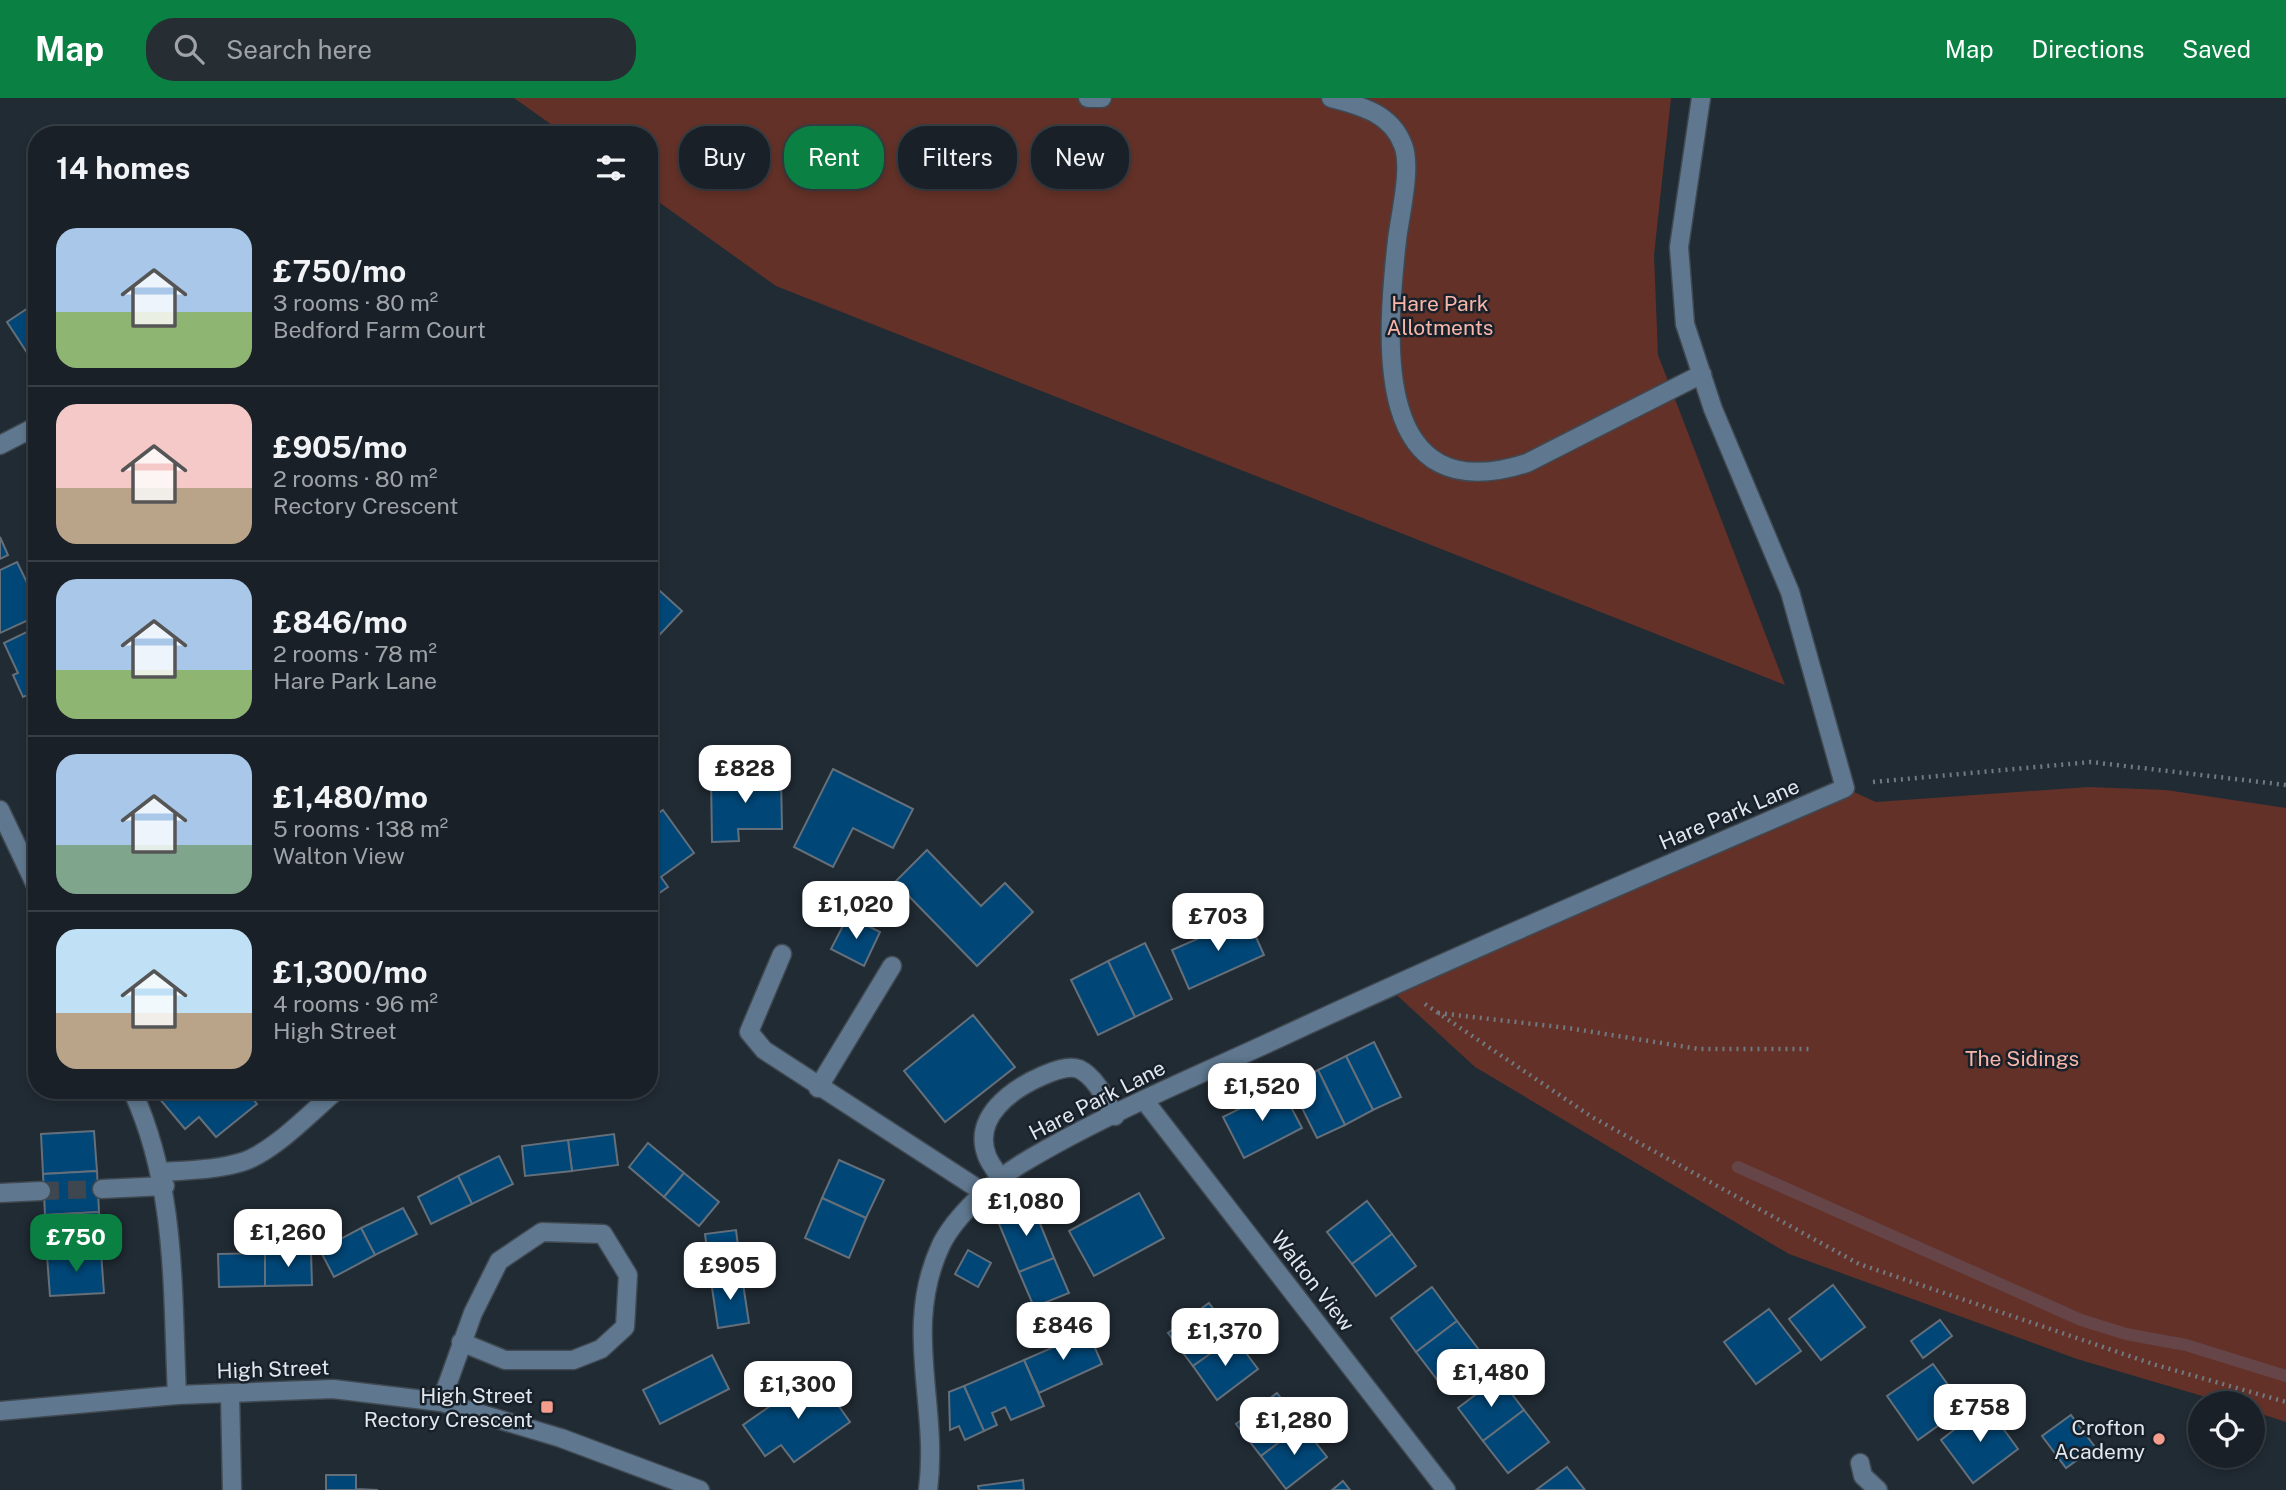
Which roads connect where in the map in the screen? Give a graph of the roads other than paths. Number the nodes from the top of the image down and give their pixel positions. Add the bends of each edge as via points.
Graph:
1 (1088, 98) edge
2 (1102, 98) edge
3 (1331, 98) edge
4 (1701, 98) edge
5 (1702, 374) junction
6 (28, 430) edge
7 (0, 444) edge
8 (0, 810) edge
9 (28, 869) edge
10 (782, 954) dead end
11 (892, 966) dead end
12 (818, 1088) junction
13 (135, 1099) edge
14 (326, 1099) edge
15 (1144, 1100) junction
16 (1115, 1116) junction
17 (163, 1179) junction
18 (1001, 1179) junction
19 (102, 1189) tunnel mouth
20 (41, 1191) tunnel mouth
21 (983, 1192) junction
22 (0, 1193) edge
23 (461, 1342) junction
24 (230, 1393) junction
25 (177, 1395) junction
26 (441, 1402) junction
27 (0, 1411) edge
28 (1860, 1463) dead end
29 (232, 1490) edge
30 (700, 1490) edge
31 (928, 1490) edge
32 (1446, 1490) edge
33 (1878, 1490) edge

1 - 2 street
3 - 5 street via 1368,108 1393,125 1404,147 1406,169 1393,278 1394,399 1407,433 1433,460 1466,471 1496,472 1527,463
4 - 5 street via 1679,247 1685,324
5 - 15 street, Hare Park Lane via 1790,592 1845,788 1401,981
6 - 7 street
8 - 9 street
10 - 12 street via 749,1032 764,1051
11 - 12 street
12 - 21 street
13 - 17 street
14 - 17 street via 268,1148 244,1161
15 - 16 street, Hare Park Lane
15 - 32 street, Walton View
16 - 18 street, Hare Park Lane
16 - 18 street via 1088,1075 1076,1068 1059,1069 1020,1086 998,1103 984,1136 987,1157
17 - 19 street
17 - 25 street via 170,1222
18 - 21 street, Hare Park Lane
20 - 22 street
21 - 31 street, Hare Park Lane via 943,1242 926,1286 920,1332 928,1406
23 - 23 street via 499,1261 542,1232 603,1234 628,1275 625,1326 601,1349 573,1360 505,1360
23 - 26 street
24 - 25 street, High Street
24 - 26 street, High Street via 333,1390
24 - 29 street
25 - 27 street, High Street
26 - 30 street, High Street via 561,1438
28 - 33 street via 1863,1476

